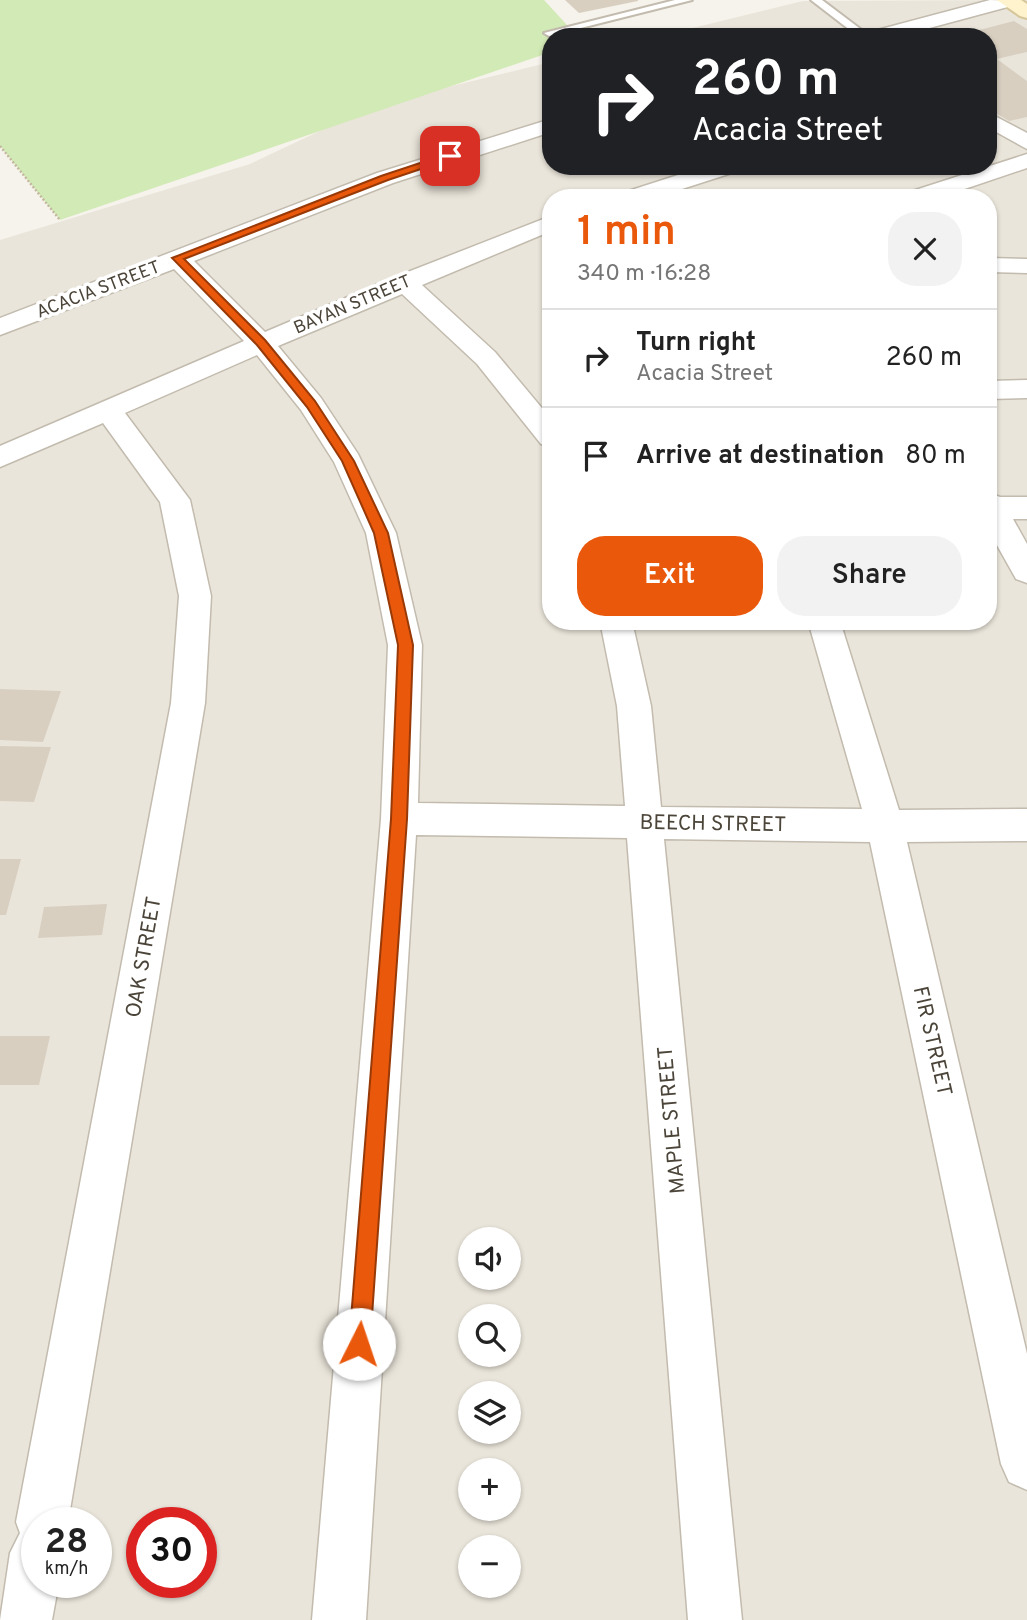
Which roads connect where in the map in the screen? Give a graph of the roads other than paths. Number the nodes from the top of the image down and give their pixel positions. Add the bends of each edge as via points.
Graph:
1 (687, 0) edge
2 (816, 0) edge
3 (1009, 0) edge
4 (1027, 12) edge
5 (570, 28) edge
6 (854, 28) edge
7 (906, 28) edge
8 (997, 124) edge
9 (542, 128) edge
10 (1027, 142) edge
11 (1027, 161) edge
12 (997, 171) edge
13 (708, 175) edge
14 (984, 175) edge
15 (673, 189) edge
16 (941, 189) edge
17 (542, 232) edge
18 (177, 258) junction
19 (997, 265) edge
20 (1027, 266) edge
21 (404, 282) junction
22 (0, 327) edge
23 (261, 343) junction
24 (1027, 389) edge
25 (997, 390) edge
26 (109, 411) junction
27 (542, 426) edge
28 (0, 457) edge
29 (997, 506) edge
30 (1027, 508) edge
31 (997, 518) edge
32 (1027, 570) edge
33 (618, 630) edge
34 (827, 630) edge
35 (399, 819) junction
36 (645, 822) junction
37 (1027, 825) edge
38 (885, 826) junction
39 (1027, 1464) edge
40 (45, 1507) edge
41 (29, 1598) edge
42 (25, 1620) edge
43 (339, 1620) edge
44 (715, 1620) edge

1 - 5 lane
2 - 6 lane
3 - 4 street
3 - 7 street
8 - 10 street
9 - 18 street, ACACIA STREET via 385,178
11 - 12 street
13 - 15 street
14 - 16 street
17 - 21 street, BAYAN STREET
18 - 22 street, ACACIA STREET
18 - 23 street
19 - 20 street
21 - 23 street, BAYAN STREET
21 - 27 street via 486,358
23 - 26 street, BAYAN STREET
23 - 35 street via 311,404 348,461 381,533 405,645
24 - 25 street
26 - 28 street, BAYAN STREET
26 - 40 street, OAK STREET via 175,500 195,596 188,703
29 - 30 street
31 - 32 street
33 - 36 street, MAPLE STREET via 634,706
34 - 38 street, FIR STREET
35 - 36 street, BEECH STREET
35 - 43 street
36 - 38 street, BEECH STREET
36 - 44 street, MAPLE STREET
37 - 38 street, BEECH STREET
38 - 39 street, FIR STREET
41 - 42 street

